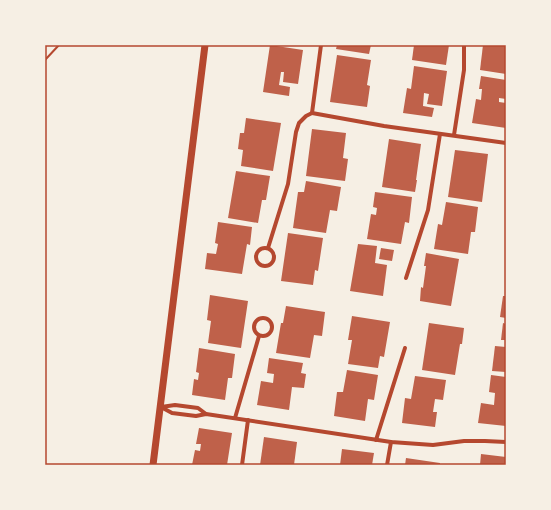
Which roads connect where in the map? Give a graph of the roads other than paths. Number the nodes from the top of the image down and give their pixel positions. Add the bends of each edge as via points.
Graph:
1 (205, 45) edge
2 (321, 45) edge
3 (464, 45) edge
4 (312, 113) junction
5 (440, 134) junction
6 (454, 136) junction
7 (506, 143) edge
8 (268, 248) junction
9 (406, 278) dead end
10 (259, 336) junction
11 (405, 348) dead end
12 (161, 407) junction
13 (206, 414) junction
14 (234, 418) junction
15 (248, 420) junction
16 (376, 440) junction
17 (391, 442) junction
18 (506, 442) edge
19 (153, 465) edge
20 (242, 465) edge
21 (387, 465) edge

1 - 12 street
2 - 4 street
3 - 6 street via 464,70
4 - 5 street
4 - 8 street via 299,123 296,132 288,184
5 - 6 street
5 - 9 street via 428,210
6 - 7 street
8 - 8 street via 262,247 255,256 256,262 261,266 272,263 273,251
10 - 10 street via 265,337 273,328 272,322 267,318 256,321 255,332
10 - 14 street
11 - 16 street
12 - 13 street via 172,413 196,416
12 - 13 street via 175,405 198,408
12 - 19 street
13 - 14 street
14 - 15 street
15 - 16 street
15 - 20 street
16 - 17 street
17 - 18 street via 433,445
17 - 21 street

